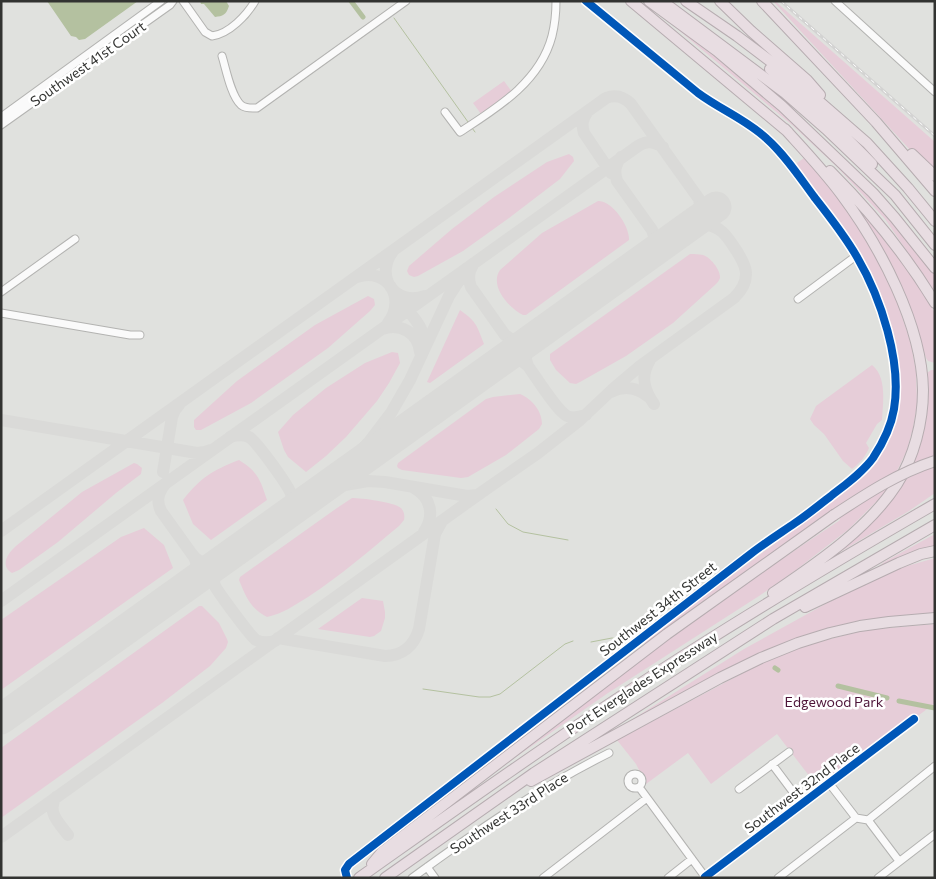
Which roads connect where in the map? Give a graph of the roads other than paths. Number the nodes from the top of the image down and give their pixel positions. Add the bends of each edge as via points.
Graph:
1 (161, 1) edge
2 (173, 1) edge
3 (183, 1) edge
4 (255, 1) edge
5 (406, 1) edge
6 (556, 1) edge
7 (586, 1) edge
8 (631, 1) edge
9 (649, 1) edge
10 (662, 1) edge
11 (686, 1) edge
12 (693, 1) edge
13 (720, 1) edge
14 (762, 1) edge
15 (835, 1) edge
16 (708, 16) junction
17 (732, 53) junction
18 (222, 56) dead end
19 (933, 87) edge
20 (821, 96) junction
21 (445, 112) dead end
22 (1, 118) edge
23 (876, 122) junction
24 (1, 125) edge
25 (784, 129) junction
26 (935, 176) edge
27 (935, 191) edge
28 (935, 212) edge
29 (935, 222) edge
30 (935, 234) edge
31 (75, 239) dead end
32 (935, 245) edge
33 (935, 254) edge
34 (856, 256) junction
35 (935, 268) edge
36 (1, 292) edge
37 (798, 299) dead end
38 (935, 303) edge
39 (1, 313) edge
40 (140, 335) dead end
41 (935, 461) edge
42 (935, 504) edge
43 (935, 526) edge
44 (935, 551) edge
45 (935, 618) edge
46 (773, 619) junction
47 (724, 630) junction
48 (914, 719) dead end
49 (789, 752) dead end
50 (609, 753) dead end
51 (772, 764) junction
52 (934, 766) edge
53 (829, 783) junction
54 (639, 787) dead end
55 (739, 789) dead end
56 (505, 792) junction
57 (647, 798) junction
58 (802, 804) junction
59 (856, 818) junction
60 (868, 820) junction
61 (935, 834) edge
62 (692, 859) junction
63 (899, 861) junction
64 (427, 867) junction
65 (361, 876) edge
66 (705, 877) edge
67 (347, 878) edge
68 (385, 878) edge
69 (412, 878) edge
70 (435, 878) edge
71 (543, 878) edge
72 (668, 878) edge
73 (778, 878) edge
74 (878, 878) edge

1 - 22 street, Southwest 41st Court
2 - 24 street, Southwest 41st Court
3 - 4 street via 205,32 212,36 222,34 239,21
5 - 18 street via 257,108 242,105 233,92
6 - 21 street via 551,40 524,85 460,132
7 - 34 street, Southwest 34th Street via 698,93 769,140 789,162
8 - 25 highway
9 - 35 highway via 717,52 794,118 873,193
10 - 17 highway
11 - 16 highway
12 - 20 highway via 749,39
13 - 20 highway
14 - 23 highway
15 - 19 street
16 - 29 highway via 790,76 868,143
16 - 30 highway via 721,31 762,62 854,145
17 - 32 highway via 826,129 895,195
17 - 33 highway via 888,199
20 - 28 highway via 874,143
23 - 26 highway
23 - 27 highway
25 - 38 highway via 866,209 906,259
25 - 47 highway via 846,200 889,272 907,315 919,358 923,391 921,414 906,465 878,509 838,546 751,606
31 - 36 street
34 - 37 street
34 - 67 street, Southwest 34th Street via 875,293 887,331 895,384 893,414 886,434 870,461 859,474 353,861 345,870
39 - 40 street
41 - 65 highway, bridge via 889,480 667,634 382,852
42 - 47 highway, Port Everglades Expressway
43 - 46 highway, Port Everglades Expressway
44 - 46 highway via 920,554
45 - 56 highway via 860,626 814,638 761,658 535,780
46 - 56 highway, Port Everglades Expressway
47 - 65 highway, Port Everglades Expressway via 627,692
48 - 53 street, Southwest 32nd Place
49 - 51 street
50 - 64 street, Southwest 33rd Place via 545,788
51 - 55 street
51 - 58 street
52 - 60 street
53 - 58 street, Southwest 32nd Place
53 - 59 street
54 - 57 street
56 - 68 highway, Port Everglades Expressway
57 - 62 street
57 - 71 street
58 - 66 street, Southwest 32nd Place
59 - 60 street
59 - 73 street
60 - 63 street
61 - 63 street
62 - 66 street
62 - 72 street
63 - 74 street
64 - 69 street, Southwest 33rd Place
64 - 70 street

